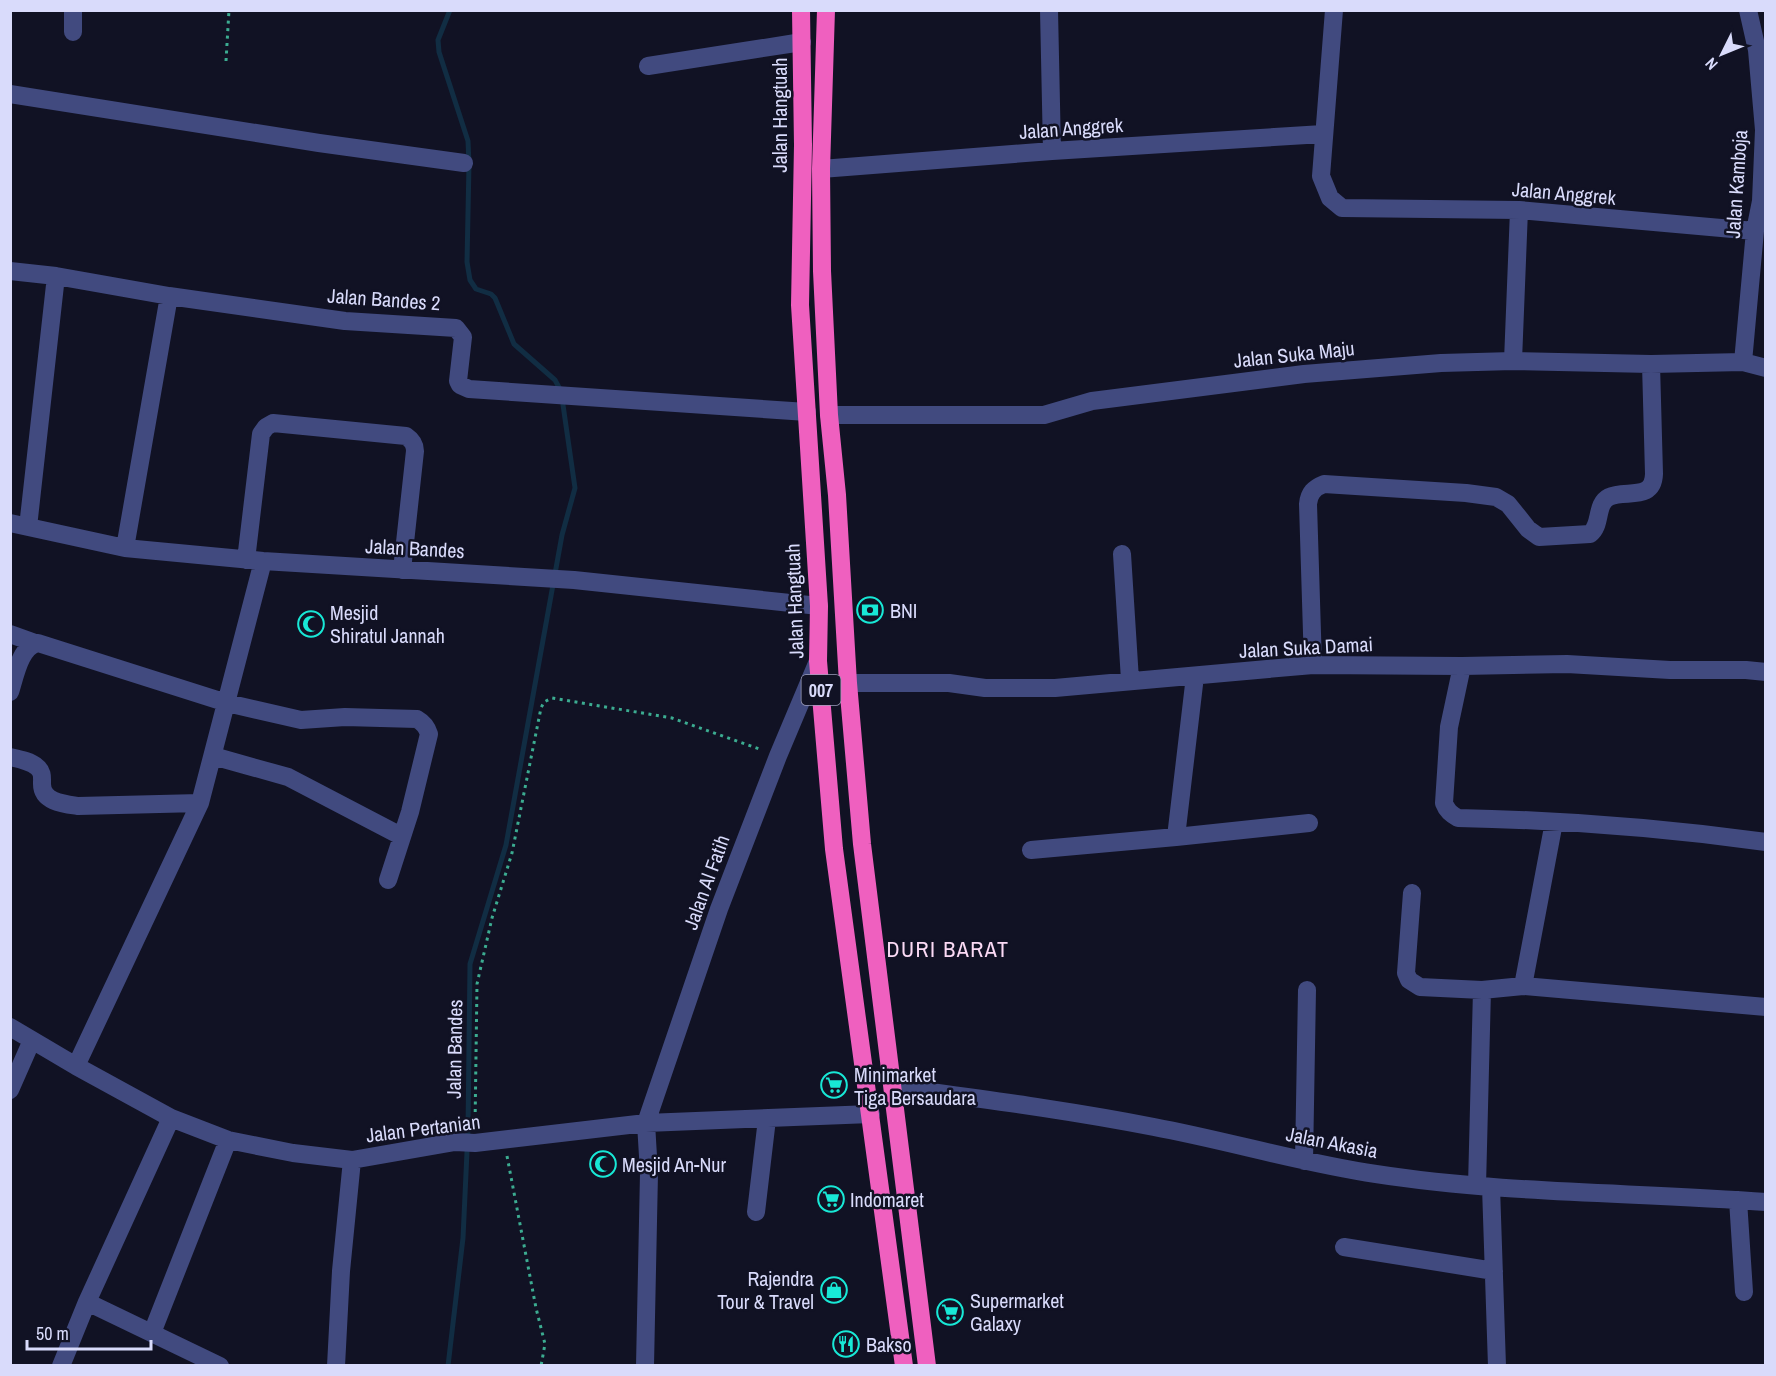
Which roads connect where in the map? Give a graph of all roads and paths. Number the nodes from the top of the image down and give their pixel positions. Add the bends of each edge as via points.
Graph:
1 (74, 10) edge
2 (229, 10) edge
3 (801, 10) edge
4 (826, 10) edge
5 (1048, 10) edge
6 (1334, 10) edge
7 (1748, 10) edge
8 (73, 32) dead end
9 (802, 42) junction
10 (1761, 50) edge
11 (226, 61) dead end
12 (648, 66) dead end
13 (10, 94) edge
14 (1323, 134) junction
15 (1052, 151) junction
16 (464, 162) dead end
17 (821, 169) junction
18 (1763, 202) edge
19 (1520, 210) junction
20 (1755, 231) junction
21 (10, 271) edge
22 (56, 276) junction
23 (169, 296) junction
24 (1513, 360) junction
25 (1743, 362) junction
26 (1651, 364) junction
27 (1766, 368) edge
28 (807, 412) junction
29 (829, 415) junction
30 (837, 495) junction
31 (812, 496) junction
32 (19, 525) edge
33 (125, 548) junction
34 (1122, 554) dead end
35 (255, 561) junction
36 (402, 570) junction
37 (819, 606) junction
38 (10, 634) edge
39 (35, 643) junction
40 (818, 661) junction
41 (1313, 665) junction
42 (1462, 666) junction
43 (1766, 672) edge
44 (1195, 676) junction
45 (1130, 680) junction
46 (848, 683) junction
47 (10, 692) edge
48 (227, 703) junction
49 (213, 756) junction
50 (778, 756) junction
51 (10, 757) edge
52 (200, 803) junction
53 (1554, 822) junction
54 (1309, 824) dead end
55 (401, 836) junction
56 (1176, 837) junction
57 (1766, 843) edge
58 (1031, 850) dead end
59 (388, 880) dead end
60 (1412, 893) dead end
61 (1523, 987) junction
62 (1307, 990) dead end
63 (1482, 990) junction
64 (1766, 1007) edge
65 (10, 1027) edge
66 (32, 1040) junction
67 (76, 1066) junction
68 (894, 1086) junction
69 (10, 1090) edge
70 (871, 1114) junction
71 (171, 1118) junction
72 (767, 1119) junction
73 (646, 1123) junction
74 (228, 1140) junction
75 (504, 1140) junction
76 (467, 1143) junction
77 (352, 1160) junction
78 (1304, 1161) junction
79 (1484, 1187) junction
80 (1738, 1200) junction
81 (1766, 1202) edge
82 (756, 1212) dead end
83 (1344, 1247) dead end
84 (1494, 1270) junction
85 (1744, 1292) dead end
86 (87, 1302) junction
87 (152, 1333) junction
88 (61, 1365) edge
89 (220, 1365) edge
90 (336, 1365) edge
91 (541, 1365) edge
92 (645, 1365) edge
93 (904, 1365) edge
94 (927, 1365) edge
95 (1497, 1365) edge

1 - 8 street
2 - 11 path
3 - 9 highway, Jalan Hangtuah / 007
4 - 17 highway, 007
5 - 15 street
6 - 14 street, Jalan Anggrek
7 - 10 street, Jalan Kamboja
9 - 12 street
9 - 28 highway, Jalan Hangtuah / 007 via 800,305
10 - 18 street, Jalan Kamboja
13 - 16 street
14 - 15 street, Jalan Anggrek
14 - 19 street, Jalan Anggrek via 1321,176 1330,198 1342,208
15 - 17 street, Jalan Anggrek
17 - 29 highway, 007
18 - 20 street, Jalan Kamboja
19 - 20 street, Jalan Anggrek
19 - 24 street
20 - 25 street, Jalan Kamboja
21 - 22 street, Jalan Bandes 2
22 - 23 street, Jalan Bandes 2
22 - 32 street
23 - 28 street, Jalan Bandes 2 via 345,321 456,328 463,337 460,385 469,389
23 - 33 street
24 - 26 street, Jalan Suka Maju
24 - 29 street, Jalan Suka Maju via 1304,374 1092,401 1044,415
25 - 26 street, Jalan Suka Maju
25 - 27 street, Jalan Suka Maju
26 - 41 street via 1653,483 1644,491 1605,500 1590,534 1539,537 1527,530 1508,504 1496,497 1324,484 1313,490 1308,504
28 - 31 highway, Jalan Hangtuah / 007
29 - 30 highway, 007
30 - 31 highway
30 - 46 highway, 007
31 - 37 highway, Jalan Hangtuah / 007
32 - 33 street, Jalan Bandes
33 - 35 street, Jalan Bandes
34 - 45 street
35 - 36 street, Jalan Bandes
35 - 36 street via 261,434 273,423 411,439 415,451
35 - 48 street
36 - 37 street, Jalan Bandes via 574,580
37 - 40 highway, Jalan Hangtuah / 007
38 - 39 street
39 - 47 street via 21,659
39 - 48 street
40 - 50 street, Jalan Al Fatih
40 - 70 highway, Jalan Hangtuah / 007 via 834,849
41 - 42 street, Jalan Suka Damai
41 - 44 street, Jalan Suka Damai
42 - 43 street, Jalan Suka Damai via 1567,664
42 - 53 street via 1449,727 1446,808 1458,818
44 - 45 street, Jalan Suka Damai
44 - 56 street
45 - 46 street, Jalan Suka Damai via 1055,688 985,688 949,682
46 - 68 highway, 007 via 862,844
48 - 49 street
48 - 55 street via 301,720 365,717 422,721 429,734
49 - 52 street
49 - 55 street via 288,777
50 - 73 street, Jalan Al Fatih via 719,909
50 - 76 path, Jalan Bandes via 672,718 552,698 544,702 512,853 477,984
51 - 52 street via 38,767 45,794 55,801 78,806
52 - 67 street
53 - 57 street
53 - 61 street
54 - 56 street
55 - 59 street
56 - 58 street
60 - 63 street via 1406,974 1409,980 1420,987
61 - 63 street
61 - 64 street
62 - 78 street
63 - 79 street
65 - 66 street, Jalan Pertanian
66 - 67 street, Jalan Pertanian
66 - 69 street
67 - 71 street, Jalan Pertanian
68 - 78 street, Jalan Akasia via 1156,1127
68 - 94 highway, 007
70 - 72 street, Jalan Pertanian
70 - 93 highway, Jalan Hangtuah / 007
71 - 74 street, Jalan Pertanian
71 - 86 street
72 - 73 street, Jalan Pertanian
72 - 82 street
73 - 75 street, Jalan Pertanian
73 - 92 street via 649,1173
74 - 77 street, Jalan Pertanian
74 - 87 street
75 - 76 street, Jalan Pertanian
75 - 91 path via 545,1344
76 - 77 street, Jalan Pertanian
77 - 90 street
78 - 79 street, Jalan Akasia
79 - 80 street, Jalan Akasia
79 - 84 street
80 - 81 street, Jalan Akasia
80 - 85 street
83 - 84 street
84 - 95 street
86 - 87 street
86 - 88 street
87 - 89 street

